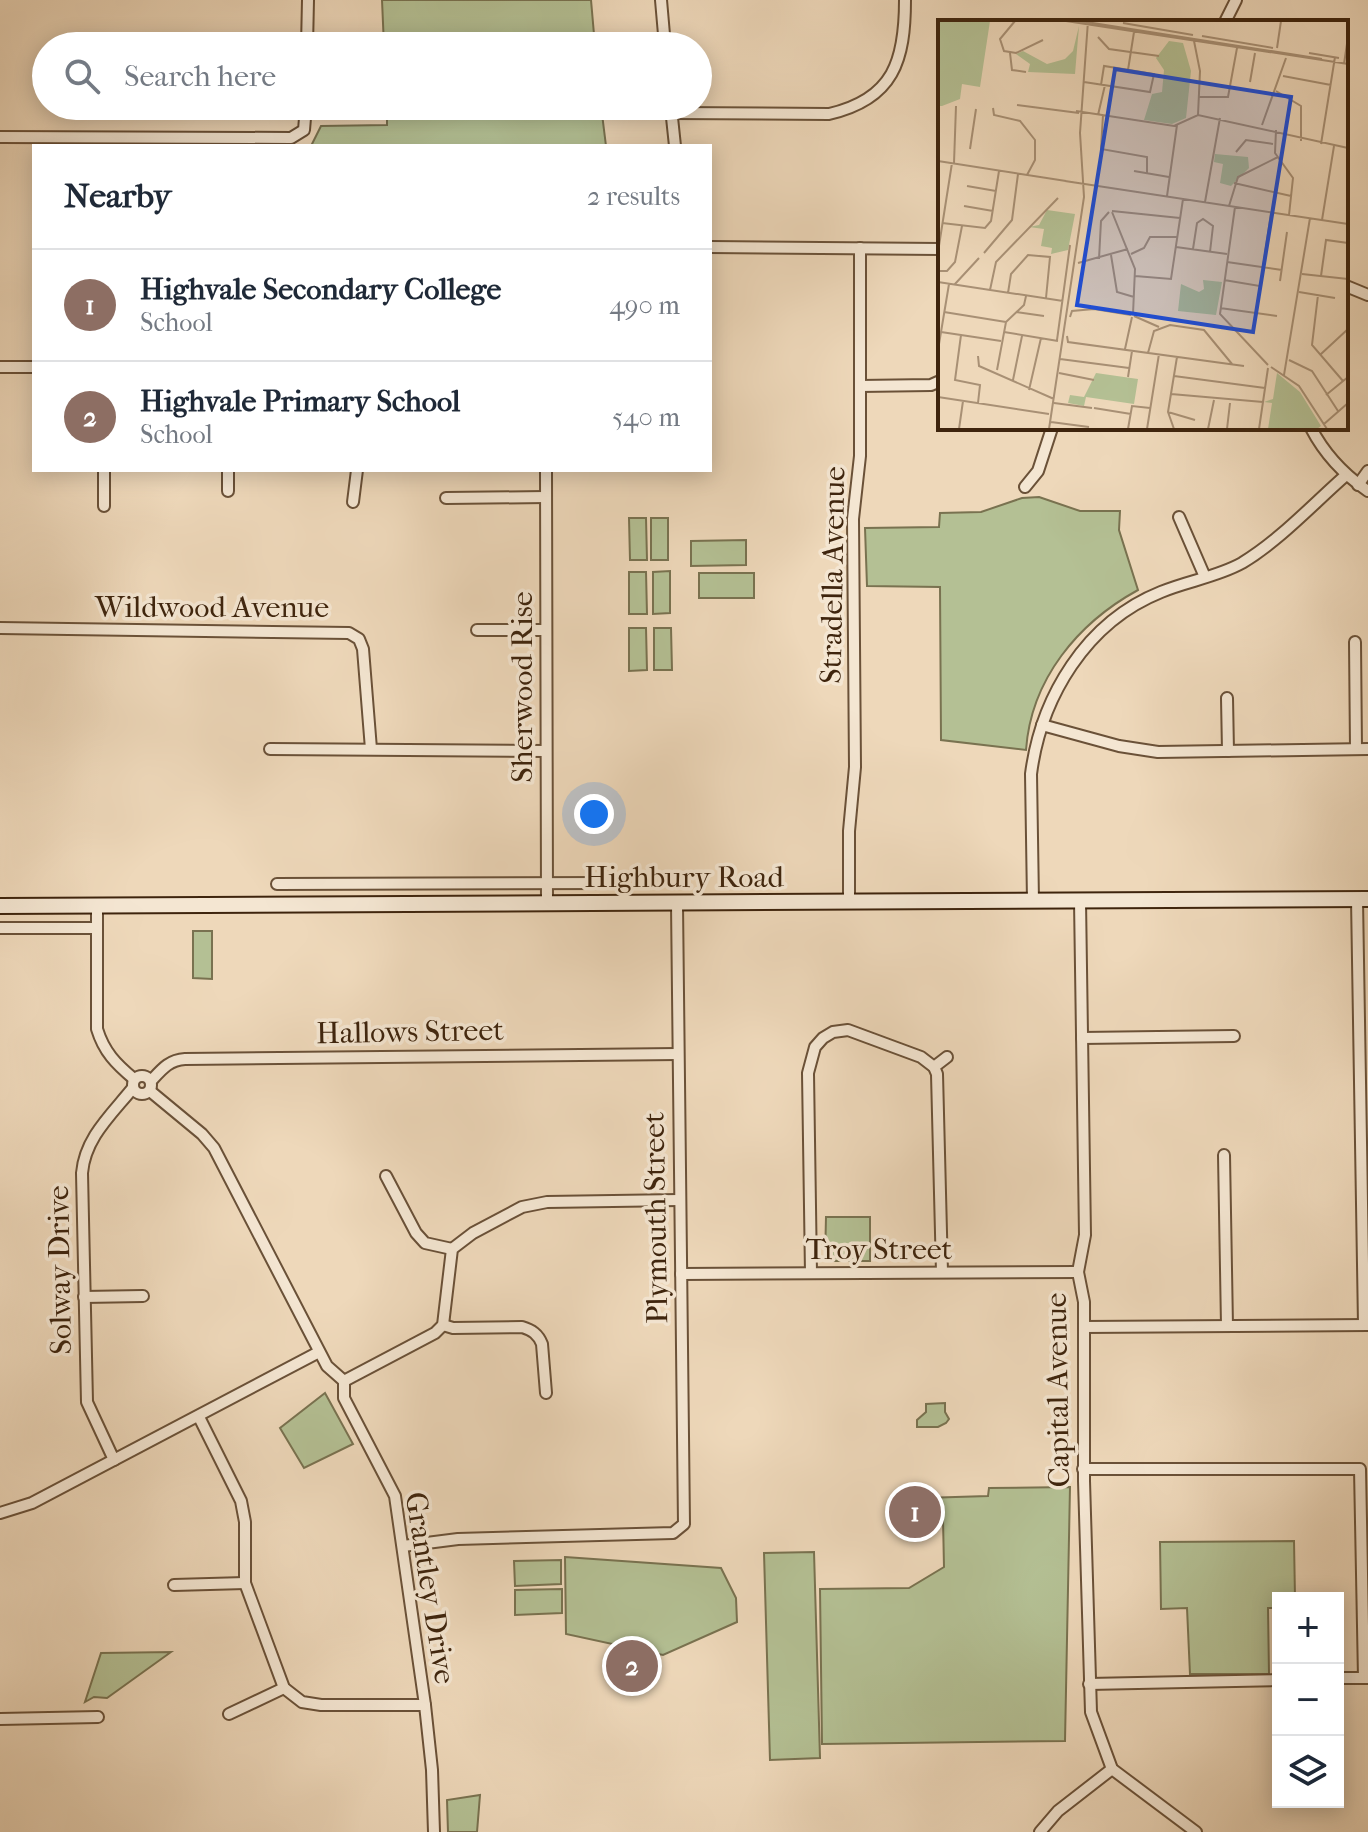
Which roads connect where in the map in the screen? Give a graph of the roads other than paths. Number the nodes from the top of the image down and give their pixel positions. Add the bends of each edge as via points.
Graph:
1 (308, 0) edge
2 (661, 0) edge
3 (905, 0) edge
4 (1233, 1) edge
5 (1226, 20) edge
6 (307, 32) edge
7 (664, 32) edge
8 (712, 110) edge
9 (306, 120) edge
10 (672, 120) edge
11 (0, 137) edge
12 (675, 144) edge
13 (712, 247) edge
14 (860, 248) junction
15 (938, 249) edge
16 (1348, 287) edge
17 (1368, 295) edge
18 (0, 367) edge
19 (32, 367) edge
20 (938, 382) edge
21 (860, 386) junction
22 (1051, 430) edge
23 (1312, 430) edge
24 (1368, 471) edge
25 (104, 472) edge
26 (228, 472) edge
27 (357, 472) edge
28 (546, 472) edge
29 (1345, 476) junction
30 (1358, 485) junction
31 (1025, 487) dead end
32 (228, 491) dead end
33 (1368, 491) edge
34 (546, 497) junction
35 (446, 498) dead end
36 (353, 502) dead end
37 (104, 506) dead end
38 (1179, 517) dead end
39 (1205, 577) junction
40 (0, 628) edge
41 (477, 630) dead end
42 (546, 630) junction
43 (1355, 642) dead end
44 (1227, 698) dead end
45 (1042, 725) junction
46 (270, 749) dead end
47 (371, 749) junction
48 (1356, 749) junction
49 (1368, 749) edge
50 (546, 751) junction
51 (1228, 751) junction
52 (547, 883) junction
53 (611, 883) dead end
54 (277, 884) dead end
55 (1362, 899) edge
56 (1033, 901) junction
57 (1080, 901) junction
58 (849, 903) junction
59 (547, 904) junction
60 (677, 904) junction
61 (0, 906) edge
62 (97, 907) junction
63 (0, 928) edge
64 (97, 928) junction
65 (1234, 1036) dead end
66 (1082, 1038) junction
67 (678, 1054) junction
68 (947, 1057) dead end
69 (934, 1067) junction
70 (133, 1084) junction
71 (150, 1086) junction
72 (1224, 1155) dead end
73 (386, 1176) dead end
74 (679, 1200) junction
75 (452, 1249) junction
76 (942, 1272) junction
77 (1078, 1272) junction
78 (811, 1273) junction
79 (681, 1274) junction
80 (143, 1296) dead end
81 (84, 1297) junction
82 (443, 1325) junction
83 (1366, 1325) edge
84 (1227, 1326) junction
85 (1084, 1327) junction
86 (319, 1352) junction
87 (344, 1381) junction
88 (546, 1393) dead end
89 (199, 1417) junction
90 (114, 1460) junction
91 (1083, 1469) junction
92 (0, 1513) edge
93 (403, 1546) junction
94 (245, 1583) junction
95 (174, 1585) dead end
96 (1344, 1678) edge
97 (1366, 1678) edge
98 (1272, 1680) edge
99 (1089, 1684) junction
100 (284, 1688) junction
101 (425, 1705) junction
102 (229, 1714) dead end
103 (98, 1717) dead end
104 (0, 1719) edge
105 (1112, 1769) junction
106 (434, 1832) edge
107 (1040, 1832) edge
108 (1196, 1832) edge

1 - 6 street
2 - 7 street
3 - 8 street via 903,47 892,76 850,109 829,114
4 - 5 street
9 - 11 street via 301,134 291,138
10 - 12 street
13 - 14 street
14 - 15 street
14 - 21 street, Stradella Avenue
16 - 17 street
18 - 19 street
20 - 21 street
21 - 58 street, Stradella Avenue via 853,519 855,767
22 - 31 street via 1038,471
23 - 29 street
24 - 30 street
25 - 37 street
26 - 32 street
27 - 36 street
28 - 34 street, Sherwood Rise
29 - 30 street
29 - 39 street via 1266,547
30 - 33 street
34 - 35 street
34 - 42 street, Sherwood Rise
38 - 39 street
39 - 45 street via 1139,602 1101,631 1067,671
40 - 47 street, Wildwood Avenue via 349,633 363,649
41 - 42 street
42 - 50 street, Sherwood Rise
43 - 48 street
44 - 51 street
45 - 51 street via 1145,750
45 - 56 street via 1031,774
46 - 47 street
47 - 50 street
48 - 49 street
48 - 51 street
50 - 52 street, Sherwood Rise
52 - 53 street
52 - 54 street
52 - 59 street, Sherwood Rise
55 - 57 main road, Highbury Road
55 - 83 street
56 - 57 main road, Highbury Road
56 - 58 main road, Highbury Road
57 - 66 street, Capital Avenue
58 - 60 main road, Highbury Road
59 - 60 main road, Highbury Road
59 - 62 main road, Highbury Road
60 - 67 street, Plymouth Street
61 - 62 main road, Highbury Road
62 - 64 street
63 - 64 street
64 - 70 street via 97,1029 103,1047
65 - 66 street
66 - 77 street, Capital Avenue via 1085,1235
67 - 71 street, Hallows Street via 185,1059 166,1065
67 - 74 street, Plymouth Street
68 - 69 street
69 - 76 street
69 - 78 street via 921,1057 848,1030 833,1032 815,1047 808,1073
70 - 71 street via 145,1077
70 - 81 street, Solway Drive via 95,1133 85,1156
71 - 86 street, Grantley Drive via 214,1148
72 - 84 street
73 - 75 street via 425,1243
74 - 75 street via 522,1207
74 - 79 street, Plymouth Street
75 - 82 street
76 - 77 street, Troy Street
76 - 78 street, Troy Street
77 - 85 street, Capital Avenue
78 - 79 street, Troy Street
79 - 93 street, Plymouth Street via 685,1517 680,1530
80 - 81 street
81 - 90 street, Solway Drive via 87,1402
82 - 87 street
82 - 88 street via 531,1330 542,1344
83 - 84 street
84 - 85 street
85 - 91 street, Capital Avenue
86 - 87 street, Grantley Drive
86 - 89 street
87 - 93 street, Grantley Drive via 344,1398 395,1496
89 - 90 street
89 - 94 street via 241,1501
90 - 92 street via 32,1503
91 - 97 street via 1360,1469
91 - 99 street, Capital Avenue
93 - 101 street, Grantley Drive
94 - 95 street
94 - 100 street
96 - 97 street
98 - 99 street
99 - 105 street, Capital Avenue via 1091,1712
100 - 101 street via 302,1702 321,1705
100 - 102 street
101 - 106 street, Grantley Drive
103 - 104 street
105 - 107 street
105 - 108 street

